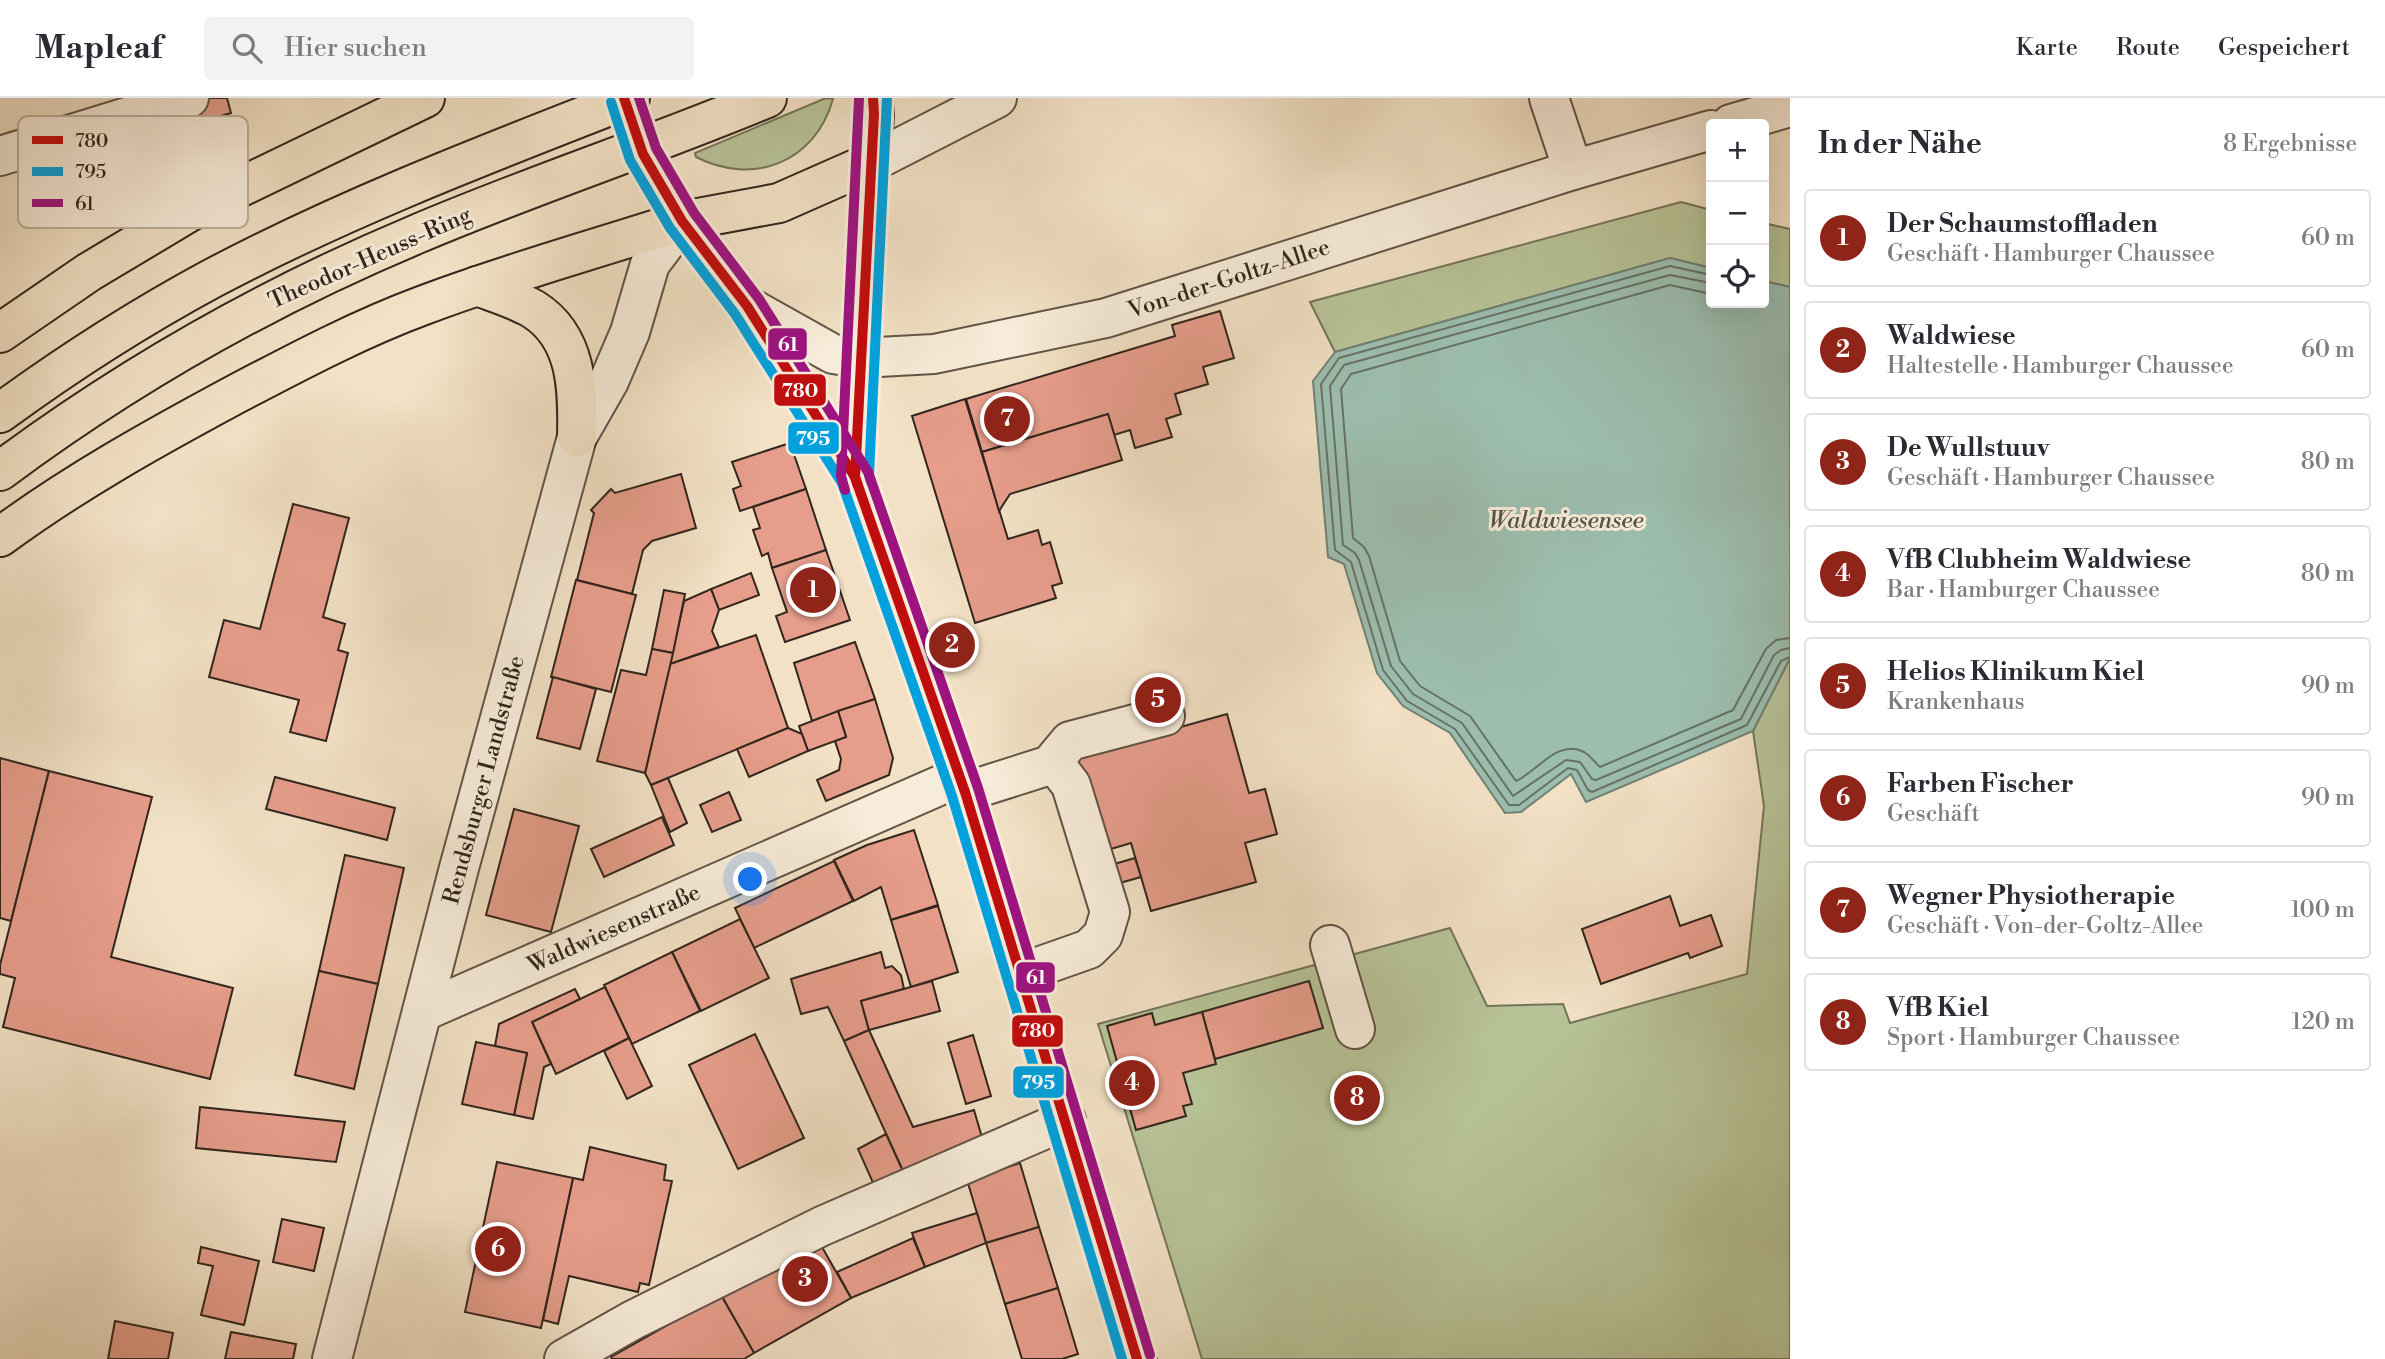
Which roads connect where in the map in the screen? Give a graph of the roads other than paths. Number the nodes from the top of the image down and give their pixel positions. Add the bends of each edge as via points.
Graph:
1 (189, 98) edge
2 (425, 98) edge
3 (624, 98) edge
4 (631, 98) edge
5 (767, 98) edge
6 (997, 98) edge
7 (1549, 98) edge
8 (874, 106) edge
9 (1790, 107) edge
10 (130, 116) edge
11 (1748, 119) edge
12 (1706, 131) edge
13 (18, 150) edge
14 (0, 156) edge
15 (872, 162) junction
16 (1573, 170) junction
17 (248, 183) edge
18 (682, 221) junction
19 (162, 228) edge
20 (477, 286) junction
21 (747, 306) junction
22 (0, 333) edge
23 (860, 358) junction
24 (0, 414) edge
25 (577, 437) junction
26 (0, 471) edge
27 (855, 477) junction
28 (0, 537) edge
29 (1165, 716) dead end
30 (1050, 765) junction
31 (962, 785) junction
32 (1330, 945) dead end
33 (1021, 973) junction
34 (422, 1012) junction
35 (1355, 1030) dead end
36 (1066, 1120) junction
37 (332, 1359) edge
38 (564, 1359) edge
39 (1137, 1359) edge

1 - 10 street
2 - 17 main road
3 - 18 main road, bridge via 643,154
4 - 24 main road, Theodor-Heuss-Ring via 356,209 211,279 110,338
5 - 26 main road, Theodor-Heuss-Ring via 417,234 265,305 91,407
6 - 15 street
7 - 16 street
8 - 15 main road
9 - 11 street
12 - 16 street, Von-der-Goltz-Allee
13 - 14 street
15 - 18 main road via 779,203
15 - 23 main road
16 - 23 street, Von-der-Goltz-Allee via 1106,318 934,354
18 - 20 main road
18 - 21 main road
18 - 25 street, Rendsburger Landstraße via 650,264 630,332
19 - 22 main road
20 - 25 main road via 533,309 555,326 576,377
20 - 28 main road via 386,320 260,382 103,467
21 - 23 street, Von-der-Goltz-Allee via 833,354
21 - 27 main road
23 - 27 main road
25 - 34 street, Rendsburger Landstraße
27 - 31 main road
29 - 30 street via 1070,741
30 - 31 street, Waldwiesenstraße
30 - 33 street via 1071,785 1110,912 1104,935 1089,949
31 - 33 main road
31 - 34 street, Waldwiesenstraße
32 - 35 street
33 - 36 main road
34 - 37 street, Rendsburger Landstraße
36 - 38 street via 822,1226
36 - 39 main road

